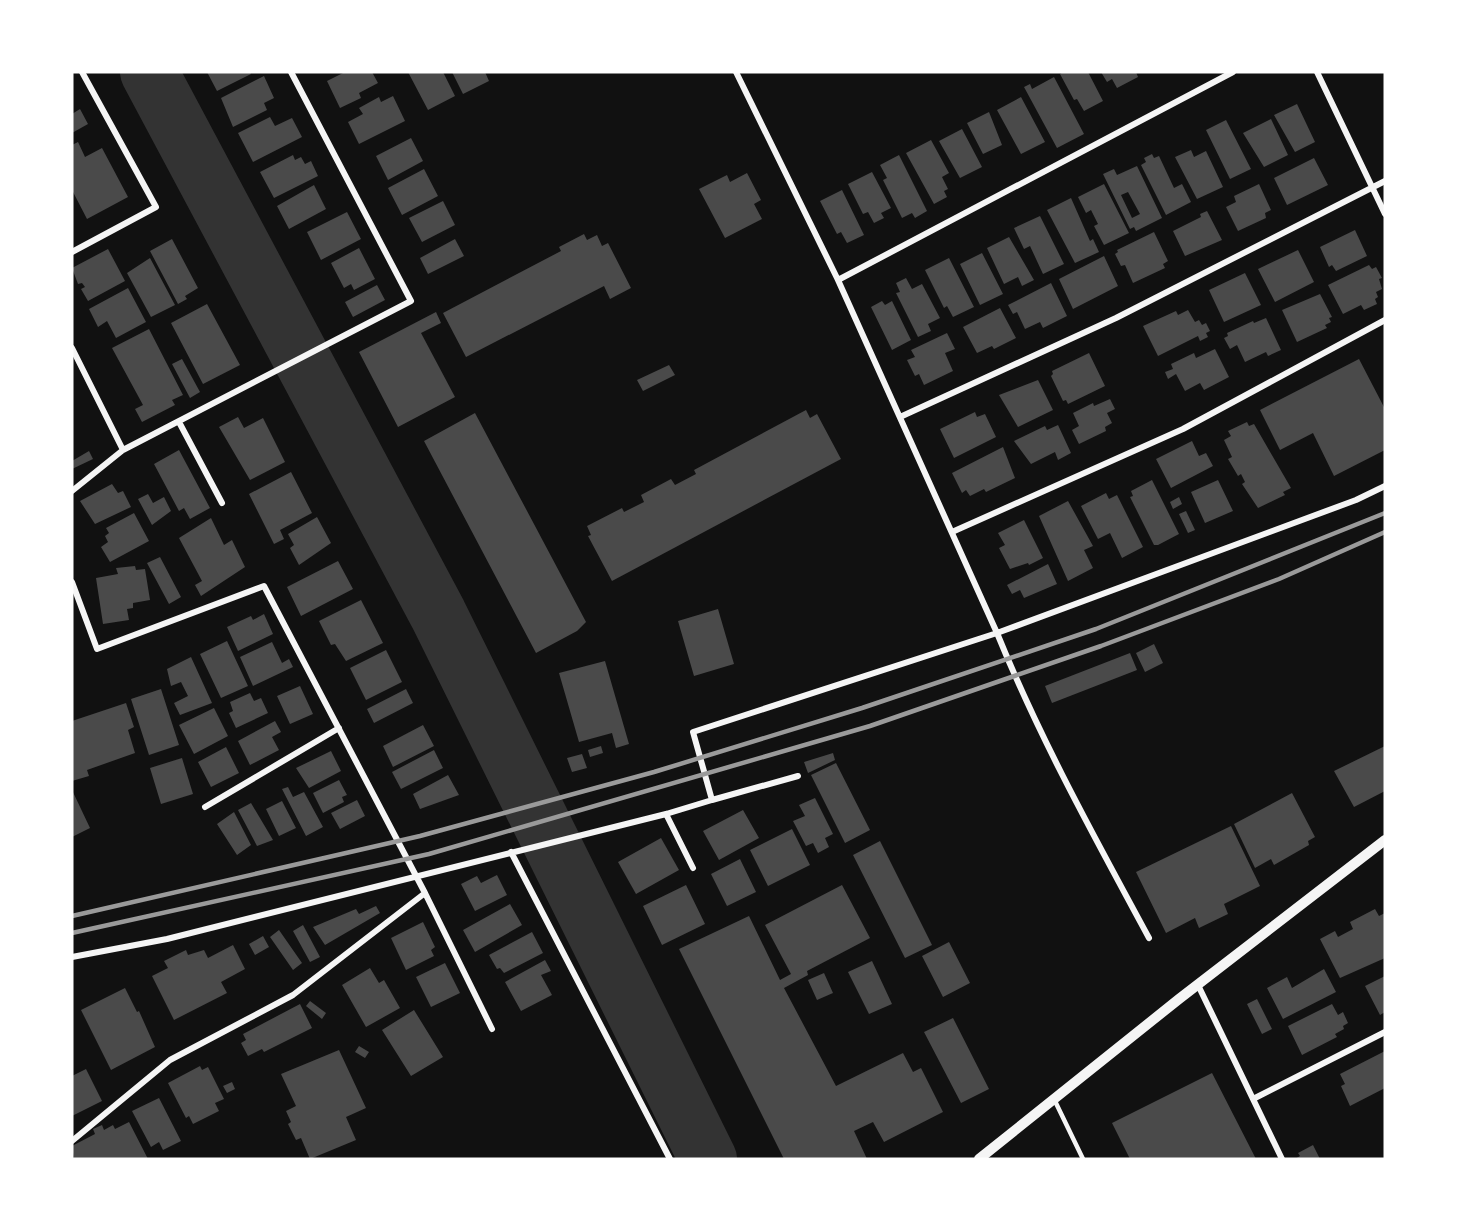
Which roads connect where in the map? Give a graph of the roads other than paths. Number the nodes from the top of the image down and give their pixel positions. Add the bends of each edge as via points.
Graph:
1 (82, 72) edge
2 (292, 72) edge
3 (736, 72) edge
4 (1233, 72) edge
5 (1317, 72) edge
6 (1385, 181) edge
7 (1373, 189) junction
8 (1385, 214) edge
9 (72, 252) edge
10 (838, 280) junction
11 (1385, 320) edge
12 (72, 348) edge
13 (900, 417) junction
14 (179, 422) junction
15 (123, 450) junction
16 (1385, 486) edge
17 (72, 491) edge
18 (222, 503) dead end
19 (952, 532) junction
20 (72, 582) edge
21 (997, 633) junction
22 (339, 728) junction
23 (798, 776) dead end
24 (712, 800) junction
25 (206, 807) dead end
26 (666, 814) junction
27 (1385, 840) edge
28 (511, 852) junction
29 (693, 868) dead end
30 (416, 876) junction
31 (425, 893) junction
32 (1149, 938) dead end
33 (72, 957) edge
34 (1198, 985) junction
35 (492, 1029) dead end
36 (1385, 1032) edge
37 (1054, 1099) junction
38 (1253, 1099) junction
39 (72, 1142) edge
40 (670, 1159) edge
41 (979, 1159) edge
42 (1083, 1159) edge
43 (1282, 1159) edge

1 - 9 street via 156,207
2 - 14 street via 411,301
3 - 10 street
4 - 10 street
5 - 7 street
6 - 7 street
7 - 8 street
7 - 13 street via 1116,318
10 - 13 street
11 - 19 street via 1183,429
12 - 15 street
13 - 19 street
14 - 15 street
14 - 18 street
15 - 17 street
16 - 21 street
19 - 21 street
20 - 22 street via 98,649 264,586
21 - 24 street via 693,732
21 - 32 street via 1061,773
22 - 25 street
22 - 30 street
23 - 24 street
24 - 26 street
26 - 28 street
26 - 29 street
27 - 34 street
28 - 30 street
28 - 40 street
30 - 31 street
30 - 33 street via 167,939
31 - 35 street
31 - 39 street via 293,995 170,1060
34 - 37 street
34 - 38 street
36 - 38 street
37 - 41 street
37 - 42 lane
38 - 43 street

